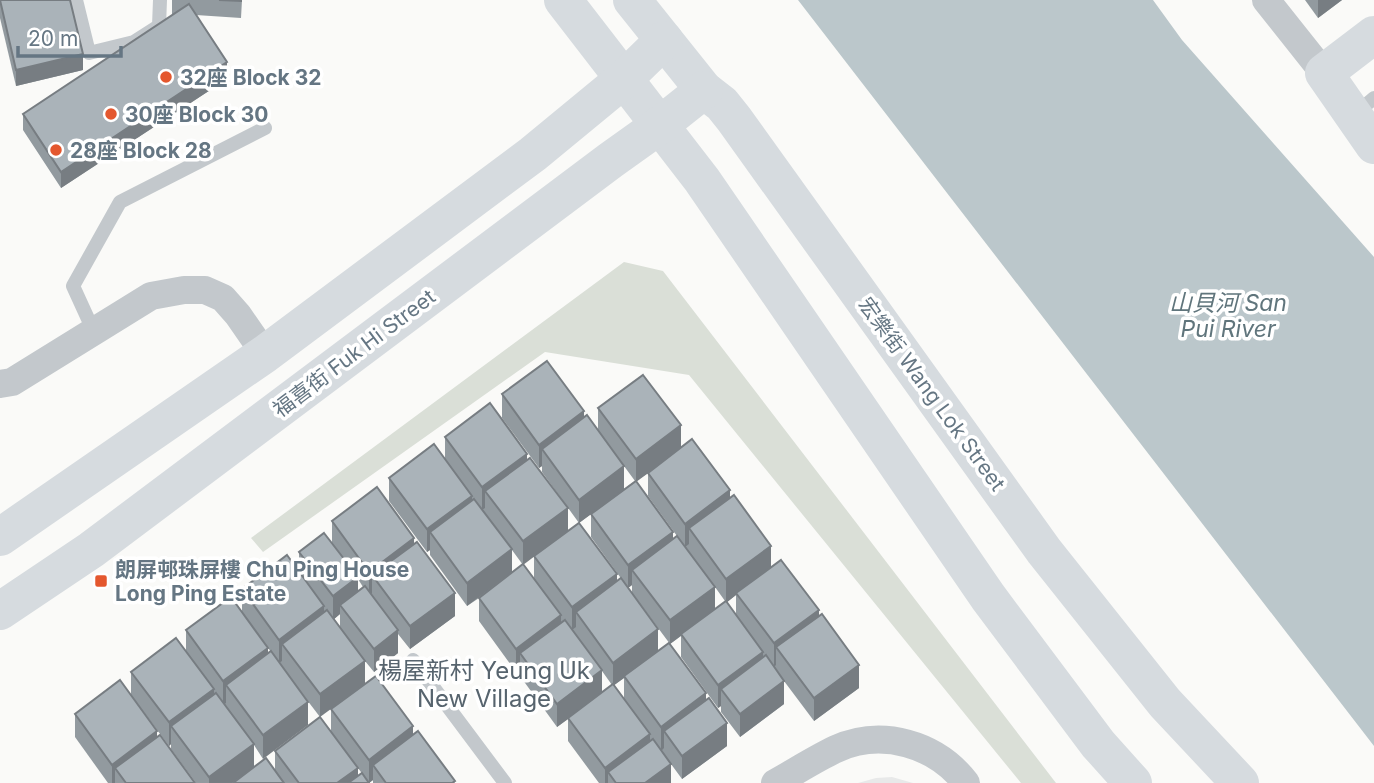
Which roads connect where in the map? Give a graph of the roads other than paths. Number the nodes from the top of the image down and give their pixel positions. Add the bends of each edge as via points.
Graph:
1 (76, 0) edge
2 (160, 0) edge
3 (563, 0) edge
4 (632, 0) edge
5 (1266, 0) edge
6 (1374, 34) edge
7 (664, 40) junction
8 (1324, 74) junction
9 (624, 79) junction
10 (704, 89) junction
11 (1367, 120) edge
12 (660, 125) junction
13 (265, 128) dead end
14 (94, 332) junction
15 (265, 354) junction
16 (0, 384) edge
17 (0, 537) edge
18 (0, 611) edge
19 (413, 660) dead end
20 (505, 783) edge
21 (775, 783) edge
22 (966, 783) edge
23 (1133, 783) edge
24 (1240, 783) edge

1 - 2 lane via 89,53 134,42 159,26
3 - 9 main road
4 - 7 main road, 宏樂街 Wang Lok Street
5 - 8 street
6 - 8 main road
7 - 9 main road
7 - 10 main road, 宏樂街 Wang Lok Street
8 - 11 main road
9 - 12 main road
9 - 15 main road via 548,142
10 - 12 main road, 福喜街 Fuk Hi Street
10 - 24 main road, 宏樂街 Wang Lok Street via 734,119 1044,551 1165,703
12 - 18 main road, 福喜街 Fuk Hi Street via 91,550
12 - 23 main road via 988,597 1098,744
13 - 14 lane via 120,202 73,286
14 - 15 street via 151,296 205,290 223,298
14 - 16 street via 12,382
15 - 17 main road
19 - 20 lane
21 - 22 street via 837,748 880,739 922,748

